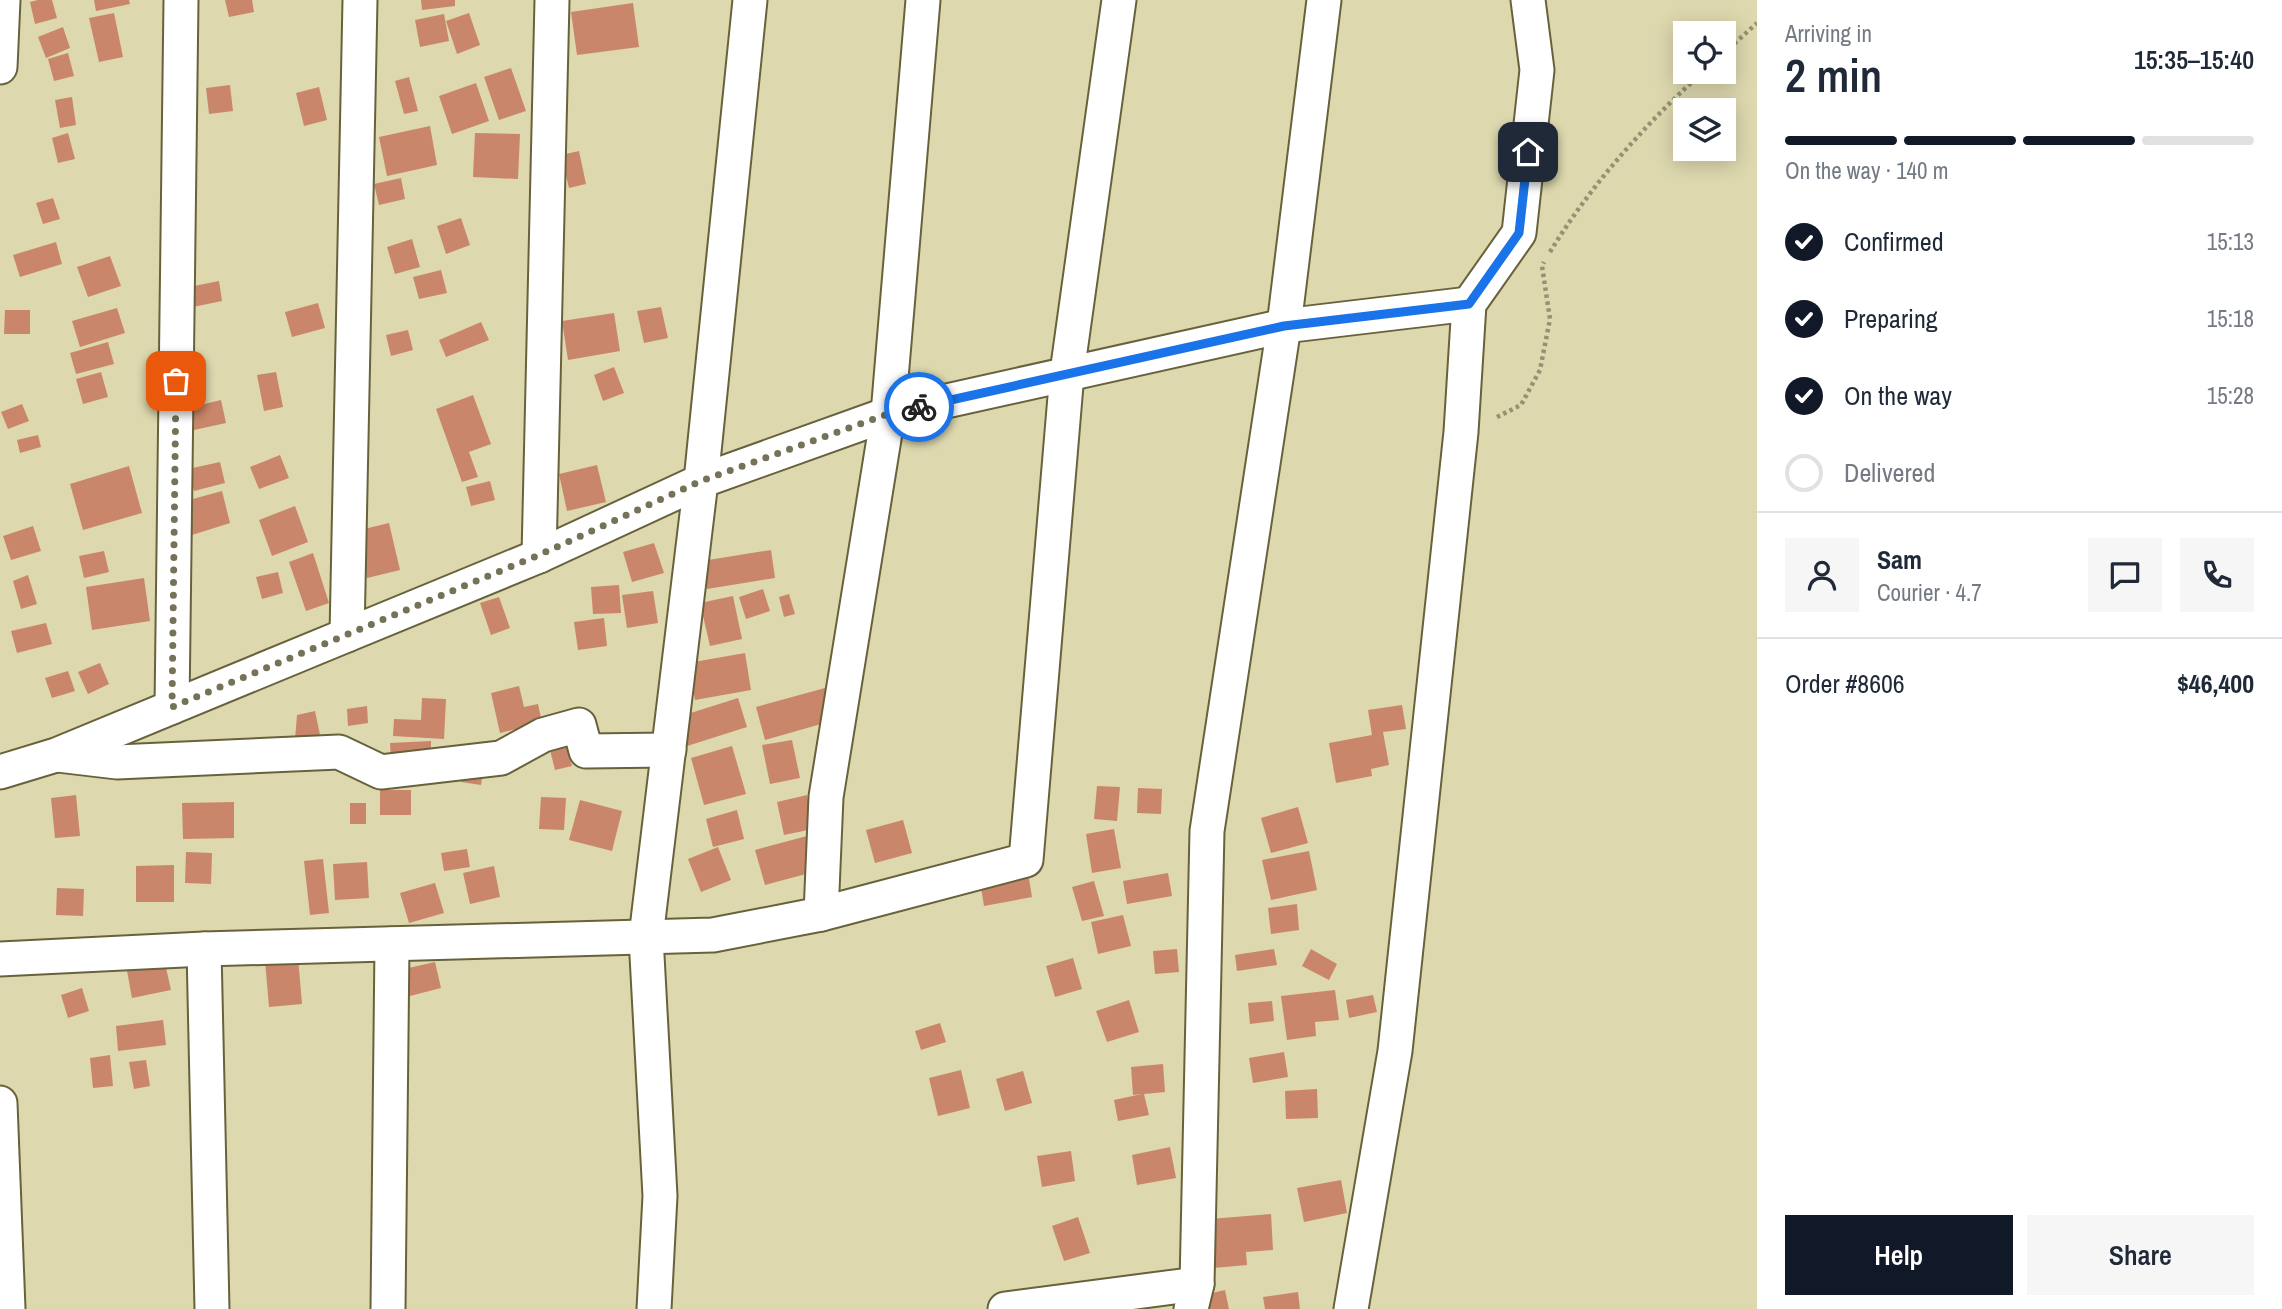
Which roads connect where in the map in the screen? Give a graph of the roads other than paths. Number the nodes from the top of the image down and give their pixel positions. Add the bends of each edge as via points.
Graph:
1 (2, 0) edge
2 (181, 0) edge
3 (360, 0) edge
4 (552, 0) edge
5 (750, 0) edge
6 (923, 0) edge
7 (1119, 0) edge
8 (1324, 0) edge
9 (1528, 0) edge
10 (0, 67) edge
11 (1469, 304) junction
12 (1284, 326) junction
13 (1067, 373) junction
14 (888, 414) junction
15 (701, 481) junction
16 (539, 555) junction
17 (347, 635) junction
18 (172, 707) junction
19 (668, 750) junction
20 (56, 755) junction
21 (0, 772) edge
22 (821, 914) junction
23 (646, 937) junction
24 (392, 944) junction
25 (204, 949) junction
26 (0, 959) edge
27 (0, 1103) edge
28 (1194, 1296) edge
29 (8, 1309) edge
30 (212, 1309) edge
31 (388, 1309) edge
32 (654, 1309) edge
33 (1005, 1309) edge
34 (1351, 1309) edge

1 - 10 street
2 - 18 street
3 - 17 street
4 - 16 street
5 - 15 street
6 - 14 street
7 - 13 street
8 - 12 street
9 - 11 street via 1537,70 1519,233
11 - 12 street
11 - 34 street via 1461,432 1395,1051
12 - 13 street
12 - 28 street via 1207,831
13 - 14 street
13 - 22 street via 1026,860
14 - 15 street
14 - 22 street via 826,797
15 - 16 street
15 - 19 street
16 - 17 street
17 - 18 street
18 - 20 street
19 - 20 street via 586,751 579,725 543,735 501,758 381,772 339,752 117,762
19 - 23 street
20 - 21 street
22 - 23 street via 713,935
23 - 24 street
23 - 32 street via 660,1196
24 - 25 street
24 - 31 street
25 - 26 street
25 - 30 street
27 - 29 street
28 - 33 street

